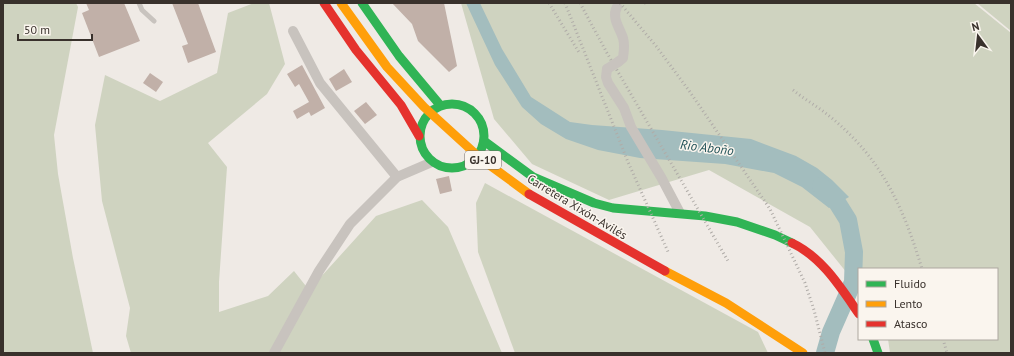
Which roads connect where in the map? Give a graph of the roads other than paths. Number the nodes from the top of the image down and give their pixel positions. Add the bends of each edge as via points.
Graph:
1 (139, 3) edge
2 (324, 3) edge
3 (341, 3) edge
4 (362, 3) edge
5 (618, 7) dead end
6 (154, 21) dead end
7 (293, 31) dead end
8 (440, 106) junction
9 (419, 136) junction
10 (484, 141) junction
11 (432, 162) junction
12 (397, 177) junction
13 (680, 213) junction
14 (858, 312) edge
15 (873, 340) edge
16 (274, 353) edge
17 (803, 353) edge
18 (878, 353) edge

1 - 6 lane via 142,10
2 - 9 main road via 356,50 401,104
3 - 17 main road, Carretera Xixón-Avilés / GJ-10, bridge via 387,67 424,107 480,158 532,197 726,303
4 - 8 main road via 408,69
5 - 13 street, bridge via 615,16 624,38 625,48 623,58 607,69 608,83
7 - 12 street via 320,83
8 - 9 main road via 431,110 425,117 420,126
8 - 10 main road via 453,103 467,107 477,116 483,128
9 - 11 main road via 420,146
10 - 11 main road via 480,152 464,166 447,168
10 - 13 main road via 533,177 594,203 613,208
11 - 12 street
12 - 16 street via 350,224 319,271
13 - 14 main road via 737,222 775,234 796,245 815,258 840,285
15 - 18 main road

